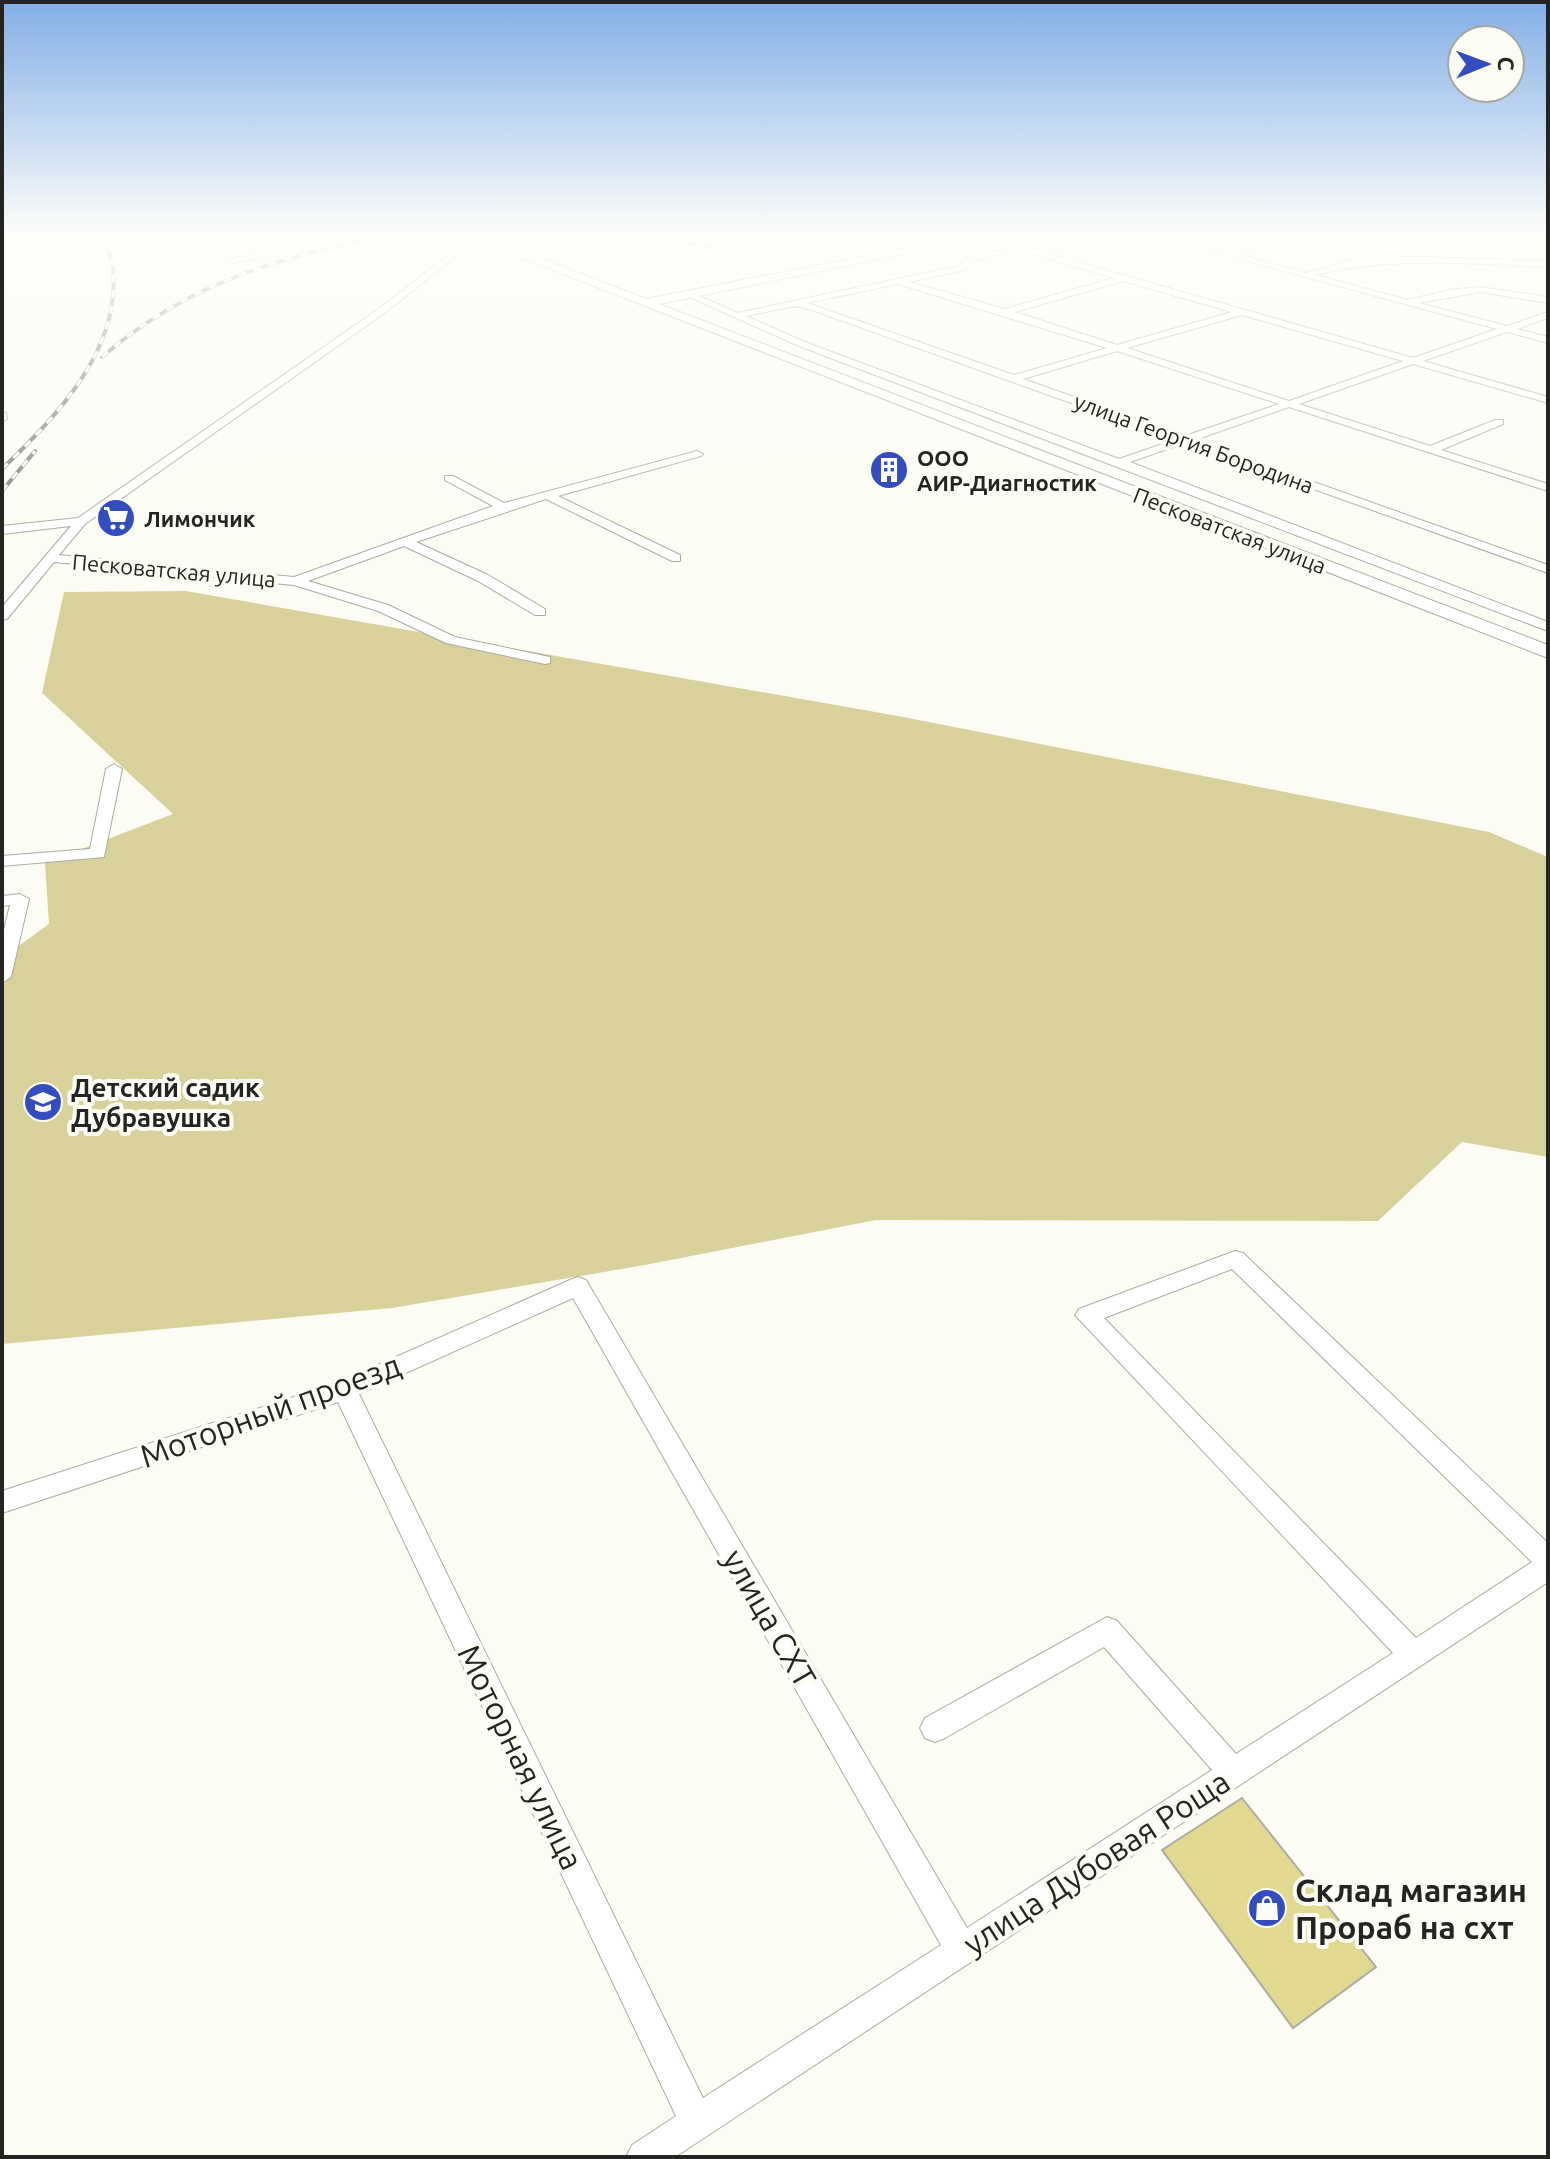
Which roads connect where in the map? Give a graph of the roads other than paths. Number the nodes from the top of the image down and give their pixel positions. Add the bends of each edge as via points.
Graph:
1 (350, 334) edge
2 (730, 334) edge
3 (777, 334) edge
4 (882, 334) edge
5 (1072, 334) edge
6 (1166, 334) edge
7 (1318, 334) edge
8 (1492, 334) edge
9 (1524, 334) edge
10 (1548, 340) edge
11 (1116, 348) junction
12 (1414, 361) junction
13 (1012, 379) junction
14 (1548, 400) edge
15 (1287, 405) junction
16 (1499, 422) dead end
17 (1183, 440) junction
18 (1431, 450) junction
19 (697, 454) dead end
20 (1120, 462) junction
21 (449, 478) dead end
22 (1548, 488) edge
23 (548, 495) junction
24 (503, 507) junction
25 (81, 521) junction
26 (2, 530) edge
27 (405, 542) junction
28 (52, 558) junction
29 (676, 558) dead end
30 (1548, 569) edge
31 (295, 581) junction
32 (540, 612) dead end
33 (2, 616) edge
34 (1548, 627) edge
35 (1548, 652) edge
36 (545, 660) dead end
37 (114, 769) dead end
38 (2, 861) edge
39 (2, 901) edge
40 (2, 977) edge
41 (578, 1286) joint
42 (345, 1390) junction
43 (2, 1502) edge
44 (1548, 1560) edge
45 (1548, 1567) edge
46 (1414, 1655) junction
47 (935, 1728) dead end
48 (1234, 1773) junction
49 (962, 1950) junction
50 (697, 2123) junction
51 (644, 2157) edge

1 - 25 street
2 - 35 main road, Песковатская улица
3 - 20 street
4 - 13 street, улица Георгия Бородина
5 - 11 street
6 - 11 street
7 - 12 street
8 - 12 street
9 - 10 street
11 - 13 street
11 - 15 street
12 - 14 street
12 - 15 street
13 - 17 street, улица Георгия Бородина
15 - 17 street
15 - 18 street
16 - 18 street
17 - 20 street
17 - 30 street, улица Георгия Бородина
18 - 22 street
19 - 23 street, Песковатская улица
20 - 34 street
21 - 24 street
23 - 24 street, Песковатская улица
23 - 29 street
24 - 27 street, Песковатская улица
25 - 26 street
25 - 28 street
27 - 31 street, Песковатская улица
27 - 32 street
28 - 31 street, Песковатская улица
28 - 33 street
31 - 36 street, Песковатская улица via 383,608 451,640
37 - 38 street via 98,853
39 - 40 street via 20,899
41 - 42 street, Моторный проезд
41 - 49 street, улица СХТ
42 - 43 street, Моторный проезд
42 - 50 street, Моторная улица
44 - 46 street via 1235,1259 1087,1315
45 - 46 street, улица Дубовая Роща
46 - 48 street, улица Дубовая Роща
47 - 48 street via 1107,1630
48 - 49 street, улица Дубовая Роща
49 - 50 street, улица Дубовая Роща
50 - 51 street, улица Дубовая Роща

